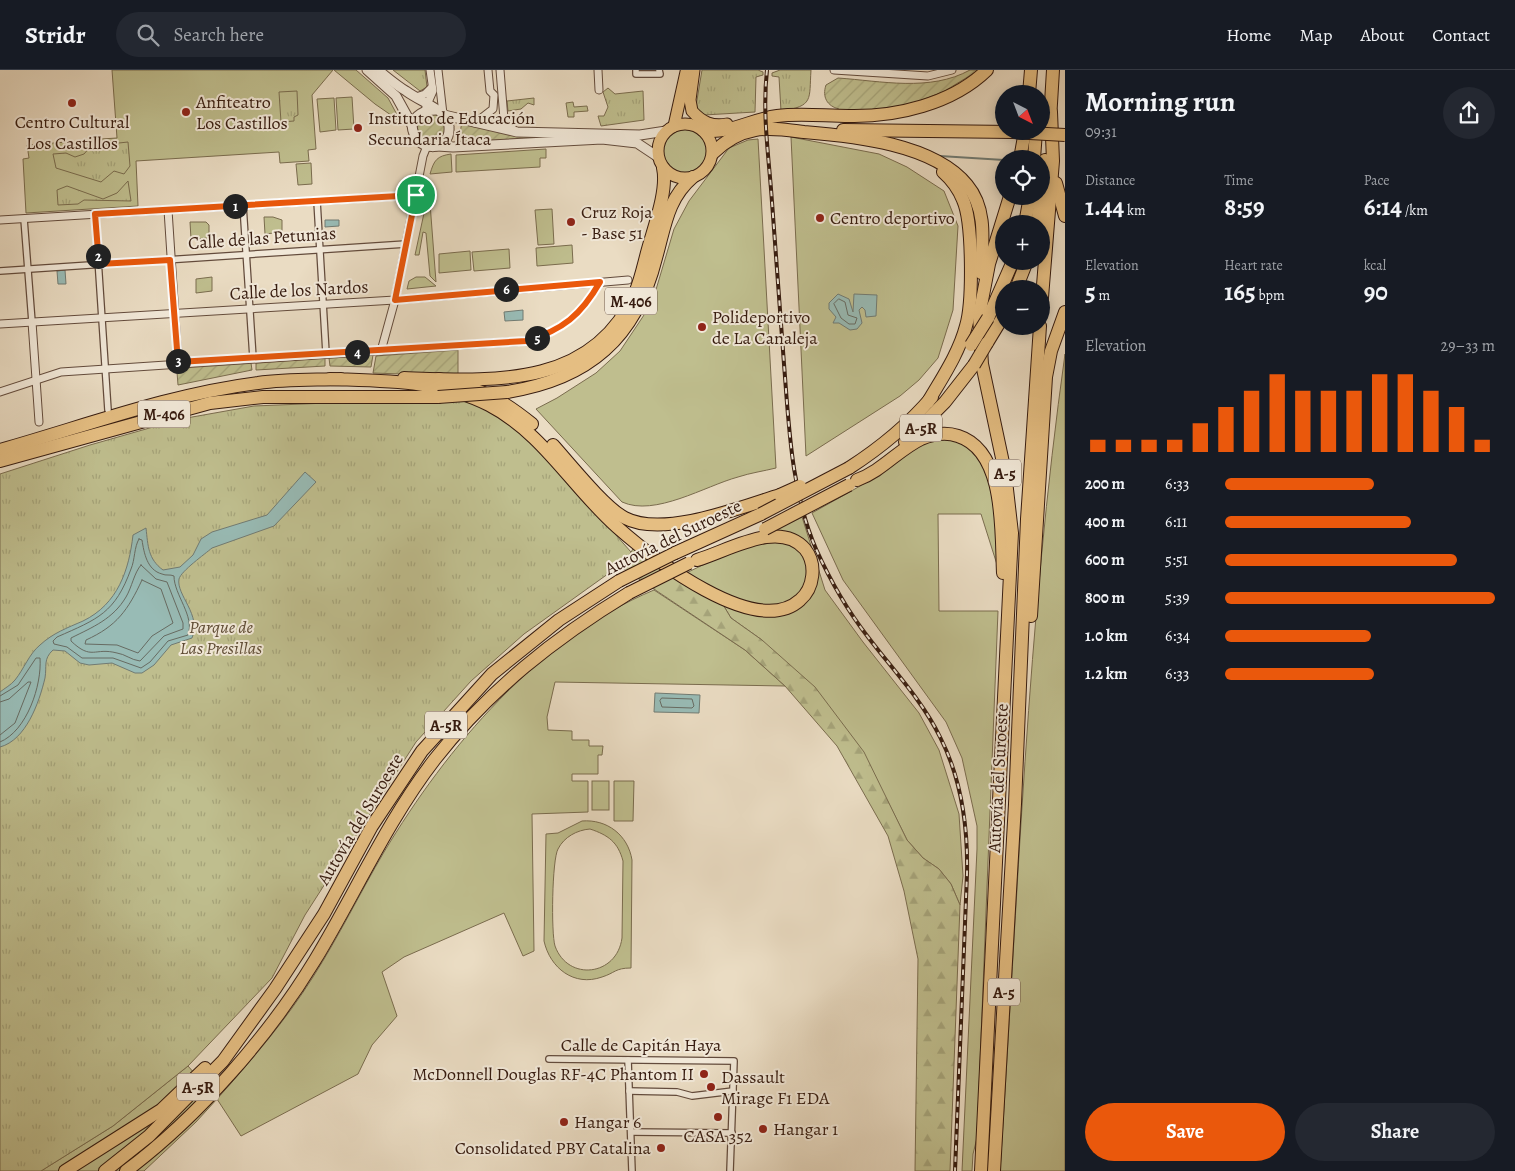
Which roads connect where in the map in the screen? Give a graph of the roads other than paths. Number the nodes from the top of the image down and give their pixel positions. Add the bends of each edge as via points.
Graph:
1 (367, 70) edge
2 (378, 70) edge
3 (430, 70) edge
4 (438, 70) edge
5 (488, 70) edge
6 (500, 70) edge
7 (598, 70) edge
8 (636, 70) edge
9 (660, 70) edge
10 (687, 70) edge
11 (694, 70) edge
12 (835, 70) edge
13 (952, 70) edge
14 (987, 70) edge
15 (1031, 70) edge
16 (1038, 70) edge
17 (1053, 70) edge
18 (1030, 85) edge
19 (1037, 85) edge
20 (432, 87) junction
21 (599, 90) dead end
22 (497, 94) junction
23 (416, 98) junction
24 (425, 108) junction
25 (1051, 112) junction
26 (441, 113) junction
27 (762, 120) junction
28 (474, 123) junction
29 (691, 124) junction
30 (412, 125) junction
31 (670, 129) junction
32 (703, 130) junction
33 (781, 130) junction
34 (932, 130) junction
35 (995, 131) edge
36 (517, 132) junction
37 (1050, 134) edge
38 (1065, 135) edge
39 (432, 146) junction
40 (1046, 150) edge
41 (912, 151) junction
42 (712, 153) junction
43 (1053, 161) junction
44 (661, 162) junction
45 (693, 177) junction
46 (416, 195) junction
47 (317, 201) junction
48 (243, 205) junction
49 (1007, 205) edge
50 (168, 210) junction
51 (95, 214) junction
52 (1065, 216) edge
53 (24, 219) junction
54 (0, 220) edge
55 (406, 244) junction
56 (320, 250) junction
57 (247, 254) junction
58 (170, 260) junction
59 (99, 264) junction
60 (28, 269) junction
61 (1008, 270) edge
62 (0, 271) edge
63 (628, 280) dead end
64 (1043, 280) edge
65 (600, 282) junction
66 (395, 300) junction
67 (323, 303) junction
68 (250, 308) junction
69 (1065, 312) edge
70 (175, 313) junction
71 (984, 317) junction
72 (103, 319) junction
73 (32, 322) junction
74 (0, 324) edge
75 (1065, 326) edge
76 (995, 330) edge
77 (1039, 335) edge
78 (382, 351) junction
79 (326, 354) junction
80 (253, 358) junction
81 (178, 362) junction
82 (107, 368) junction
83 (1046, 377) junction
84 (330, 379) junction
85 (439, 379) junction
86 (36, 381) junction
87 (0, 392) edge
88 (928, 402) junction
89 (108, 410) dead end
90 (39, 422) dead end
91 (0, 450) edge
92 (0, 461) edge
93 (849, 468) junction
94 (853, 482) junction
95 (693, 562) junction
96 (1007, 631) junction
97 (1014, 813) junction
98 (275, 990) junction
99 (549, 1059) dead end
100 (628, 1060) junction
101 (217, 1090) junction
102 (630, 1091) junction
103 (733, 1091) junction
104 (631, 1132) junction
105 (732, 1133) junction
106 (65, 1171) edge
107 (105, 1171) edge
108 (126, 1171) edge
109 (138, 1171) edge
110 (632, 1171) edge
111 (730, 1171) edge
112 (982, 1171) edge
113 (994, 1171) edge

1 - 30 street via 396,96
2 - 23 street
3 - 20 street
4 - 26 street
5 - 22 street via 490,90
6 - 22 street
7 - 21 street
8 - 9 street via 636,74 660,74
10 - 31 main road
11 - 27 main road via 691,106 702,120 717,125 750,118
11 - 29 main road via 686,107
12 - 13 street via 928,76
14 - 27 highway via 953,93 916,108 851,116 784,115
15 - 18 highway
16 - 19 highway
17 - 25 highway
20 - 23 street
20 - 24 street
22 - 28 street via 493,109
22 - 36 street via 504,119
23 - 24 street
24 - 26 street
24 - 30 street
25 - 40 highway
25 - 43 highway
26 - 28 street
26 - 39 street via 448,122 448,133 445,140
27 - 32 highway via 724,131
27 - 34 highway via 885,124
28 - 36 street
29 - 31 main road
29 - 32 main road
30 - 39 street via 416,138
31 - 36 street via 640,135
31 - 44 main road via 660,141
32 - 42 main road via 710,140
33 - 34 highway
33 - 41 highway via 858,138
33 - 42 highway via 764,128 741,134
34 - 35 highway
37 - 38 highway, bridge
39 - 44 street via 602,139 637,143
39 - 46 street
41 - 71 highway via 932,159 960,178 976,200 984,248
41 - 88 highway via 936,166 954,185 964,202 970,235 967,324 960,344
42 - 45 main road via 707,167
43 - 52 highway
43 - 64 highway
44 - 45 main road via 680,178
44 - 85 highway, M-406 via 664,186 636,291 628,307 602,340 562,366 531,375
45 - 92 highway, M-406, bridge via 672,202 645,295 623,332 598,356 569,373 532,388 508,392 438,397 226,400
46 - 47 street
46 - 55 street
47 - 48 street
47 - 56 street
48 - 50 street
48 - 57 street
49 - 71 highway, Autovía del Suroeste / A-5 via 989,264
50 - 51 street
50 - 58 street
51 - 53 street
51 - 59 street
53 - 54 street
53 - 60 street
55 - 56 street, Calle de las Petunias
55 - 66 street
56 - 57 street, Calle de las Petunias
56 - 67 street
57 - 58 street, Calle de las Petunias
57 - 68 street
58 - 59 street, Calle de las Petunias
58 - 70 street
59 - 60 street, Calle de las Petunias
59 - 72 street
60 - 62 street, Calle de las Petunias
60 - 73 street
61 - 71 highway, Autovía del Suroeste / A-5R
63 - 65 street, Calle de los Nardos
65 - 66 street, Calle de los Nardos
65 - 78 street via 582,310 550,334 526,341
66 - 67 street, Calle de los Nardos
66 - 78 street
67 - 68 street, Calle de los Nardos
67 - 79 street
68 - 70 street, Calle de los Nardos
68 - 80 street
69 - 83 highway
70 - 72 street, Calle de los Nardos
70 - 81 street
71 - 88 highway, Autovía del Suroeste / A-5R, bridge via 971,344
71 - 96 highway, Autovía del Suroeste / A-5 via 982,364 1005,472 1012,533
72 - 73 street, Calle de los Nardos
72 - 82 street
73 - 74 street, Calle de los Nardos
73 - 86 street
75 - 83 highway
76 - 94 highway, Autovía del Suroeste / A-5R, bridge via 974,365 918,432
77 - 97 highway, Autovía del Suroeste / A-5 via 1028,500
78 - 79 street
79 - 80 street
80 - 81 street
81 - 82 street
82 - 86 street via 61,372
82 - 89 street
83 - 97 highway via 1019,787
84 - 85 highway, M-406
84 - 91 highway, M-406 via 258,383 203,393
84 - 95 highway via 418,384 489,405 519,423 615,525 645,550 696,585 746,608 771,612 786,609 804,598 812,580 813,571 807,552 800,543 778,535 758,538
85 - 93 highway, bridge via 475,388 515,410 536,427 610,506 625,518 641,522 702,519 780,495
86 - 87 street
86 - 90 street
88 - 93 highway, Autovía del Suroeste / A-5R via 877,448
93 - 98 highway, Autovía del Suroeste / A-5R, bridge via 619,581 559,620 492,674 422,751 372,826 324,914
94 - 95 highway, Autovía del Suroeste / A-5R, bridge via 765,529
94 - 96 highway via 870,475 909,446 929,436 953,434 974,445 990,466 997,490
95 - 101 highway, Autovía del Suroeste / A-5R, bridge via 629,593 566,633 497,689 464,725 434,761 378,847 314,962 268,1027
96 - 112 highway, Autovía del Suroeste / A-5
97 - 113 highway, Autovía del Suroeste / A-5
98 - 106 highway via 217,1056 161,1110
98 - 107 highway, Autovía del Suroeste / A-5R via 223,1061 149,1136
99 - 100 street, Calle de Capitán Haya
100 - 102 street
100 - 103 street, Calle de Capitán Haya via 734,1061
101 - 108 highway, Autovía del Suroeste / A-5R
101 - 109 highway via 192,1120
102 - 103 street via 677,1092 692,1096
102 - 104 street
103 - 105 street
104 - 105 street
104 - 110 street
105 - 111 street

